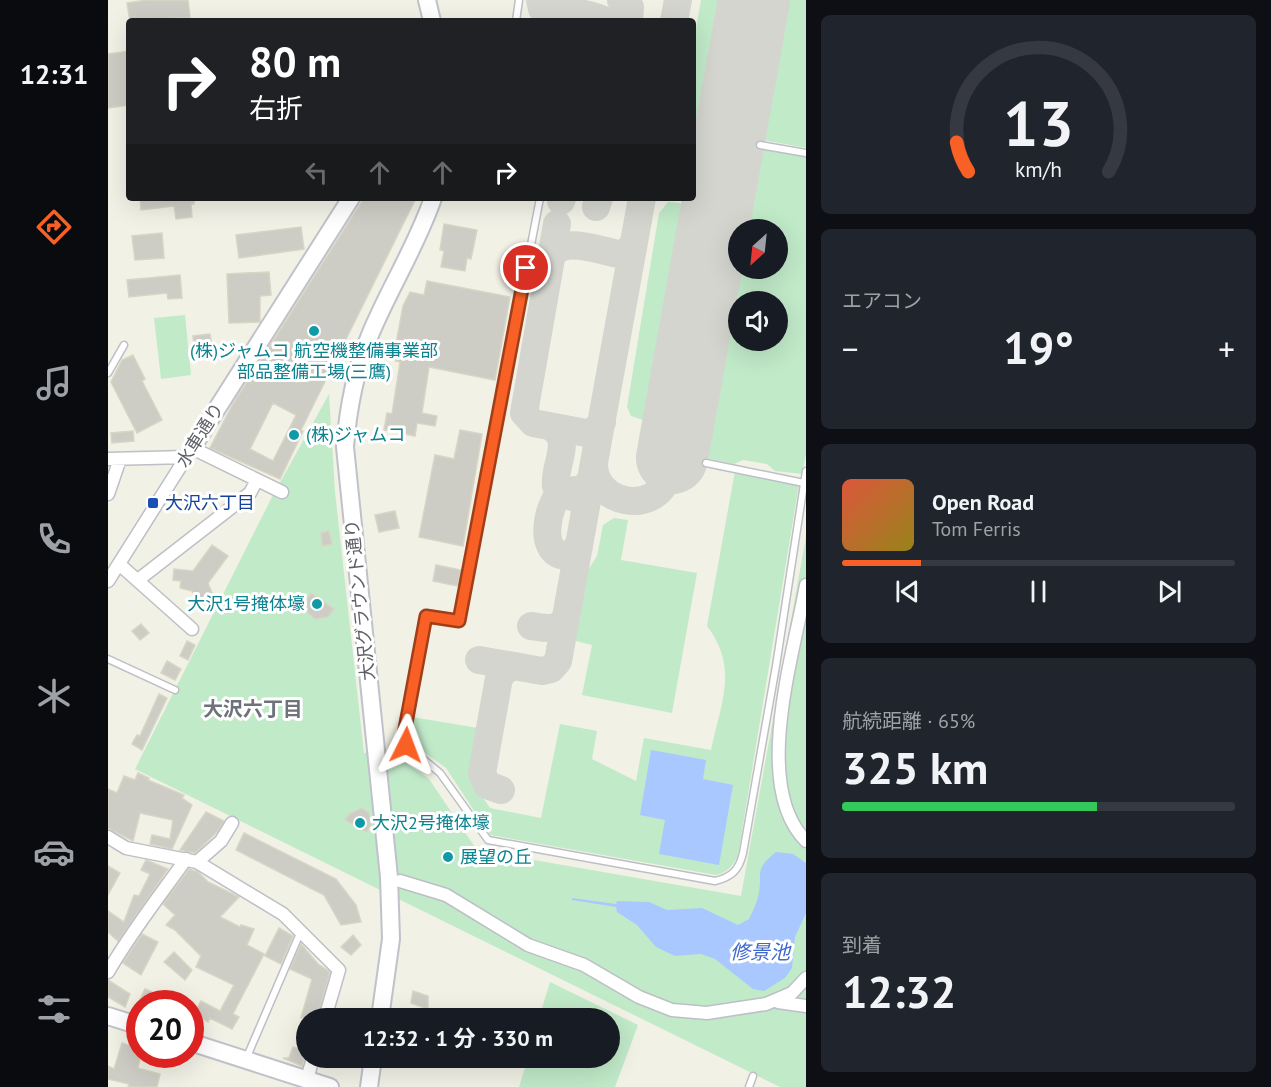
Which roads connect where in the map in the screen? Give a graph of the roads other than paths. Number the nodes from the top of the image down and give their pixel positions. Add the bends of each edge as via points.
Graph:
1 (427, 0) edge
2 (519, 0) edge
3 (431, 18) edge
4 (516, 18) edge
5 (760, 145) dead end
6 (806, 153) edge
7 (349, 201) edge
8 (432, 201) edge
9 (539, 201) edge
10 (124, 345) dead end
11 (111, 361) edge
12 (108, 373) edge
13 (189, 453) junction
14 (114, 459) edge
15 (706, 464) dead end
16 (806, 471) edge
17 (257, 480) junction
18 (804, 483) junction
19 (282, 492) dead end
20 (108, 494) edge
21 (119, 564) junction
22 (138, 580) junction
23 (108, 581) edge
24 (806, 585) edge
25 (192, 629) dead end
26 (108, 659) edge
27 (175, 690) dead end
28 (231, 824) dead end
29 (108, 837) edge
30 (806, 841) edge
31 (191, 861) junction
32 (400, 881) dead end
33 (300, 932) junction
34 (108, 972) edge
35 (806, 978) edge
36 (777, 1001) junction
37 (806, 1006) edge
38 (328, 1008) edge
39 (381, 1008) edge
40 (108, 1016) edge
41 (126, 1022) edge
42 (204, 1046) edge
43 (246, 1060) junction
44 (310, 1068) edge
45 (372, 1068) edge
46 (753, 1076) dead end
47 (307, 1079) junction
48 (330, 1087) edge
49 (369, 1087) edge
50 (749, 1087) edge

1 - 3 street
2 - 4 lane
5 - 6 lane
7 - 13 street, 水車通り
8 - 39 street, 大沢グラウンド通り via 357,370 345,447 389,877 391,939
9 - 18 lane via 459,621 426,616 404,734 406,745 440,773 488,840 715,881 735,872 743,853
10 - 11 lane
11 - 12 lane
13 - 14 street
13 - 17 street
13 - 21 street, 水車通り
14 - 20 street
15 - 18 lane
16 - 18 lane
17 - 19 street
17 - 22 street via 250,493
21 - 22 street
21 - 23 street, 水車通り
22 - 25 street
24 - 30 street via 778,761 784,805
26 - 27 lane
28 - 31 street via 221,841
29 - 31 street via 126,848
31 - 33 street via 283,914
31 - 34 street via 143,915
32 - 36 street via 446,896 528,945 584,965 659,1006 707,1013
33 - 38 street via 339,970
33 - 43 lane
35 - 36 street via 792,993
36 - 37 street
40 - 41 street
42 - 43 street
43 - 47 street
44 - 47 street
45 - 49 street
46 - 50 lane
47 - 48 street

